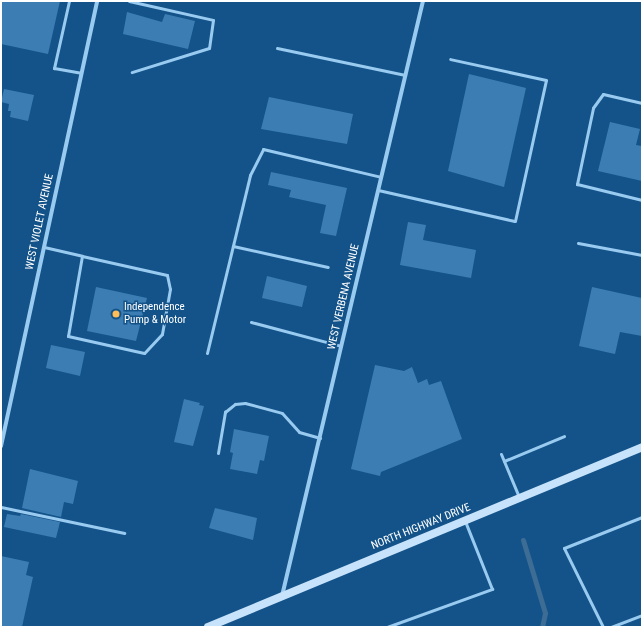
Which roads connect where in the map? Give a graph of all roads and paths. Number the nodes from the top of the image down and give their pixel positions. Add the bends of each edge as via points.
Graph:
1 (69, 1) edge
2 (97, 1) edge
3 (129, 1) edge
4 (423, 1) edge
5 (277, 48) dead end
6 (450, 59) dead end
7 (132, 72) dead end
8 (81, 73) junction
9 (405, 75) junction
10 (642, 103) edge
11 (381, 177) junction
12 (378, 190) junction
13 (642, 200) edge
14 (578, 243) dead end
15 (233, 246) junction
16 (44, 247) junction
17 (642, 255) edge
18 (82, 256) junction
19 (328, 267) dead end
20 (251, 322) dead end
21 (342, 346) junction
22 (207, 353) dead end
23 (564, 436) dead end
24 (320, 438) junction
25 (1, 444) edge
26 (642, 447) edge
27 (218, 453) dead end
28 (501, 454) dead end
29 (504, 461) junction
30 (520, 498) junction
31 (1, 507) edge
32 (642, 517) edge
33 (465, 521) junction
34 (124, 533) dead end
35 (282, 597) junction
36 (642, 615) edge
37 (208, 627) edge
38 (387, 627) edge
39 (603, 627) edge
40 (611, 627) edge

1 - 8 lane via 54,68
2 - 8 street, WEST VIOLET AVENUE
3 - 7 lane via 213,20 208,48
4 - 9 street, WEST VERBENA AVENUE
5 - 9 lane
6 - 12 lane via 546,80 516,221
8 - 16 street, WEST VIOLET AVENUE
9 - 11 street, WEST VERBENA AVENUE
10 - 13 lane via 602,94 593,108 577,184
11 - 12 street, WEST VERBENA AVENUE
11 - 15 lane via 262,149 250,175
12 - 21 street, WEST VERBENA AVENUE
14 - 17 lane
15 - 19 lane
15 - 22 lane
16 - 18 lane
16 - 25 street, WEST VIOLET AVENUE
18 - 18 lane via 167,275 170,288 162,334 144,353 68,336
20 - 21 lane
21 - 24 street, WEST VERBENA AVENUE
23 - 29 lane
24 - 27 lane via 298,432 282,413 245,403 235,404 225,412
24 - 35 street, WEST VERBENA AVENUE
26 - 30 street, NORTH HIGHWAY DRIVE
28 - 29 lane
29 - 30 lane
30 - 33 street, NORTH HIGHWAY DRIVE
31 - 34 lane
32 - 39 lane via 564,548
33 - 35 street, NORTH HIGHWAY DRIVE
33 - 38 lane via 492,589
35 - 37 street, NORTH HIGHWAY DRIVE
36 - 40 lane

